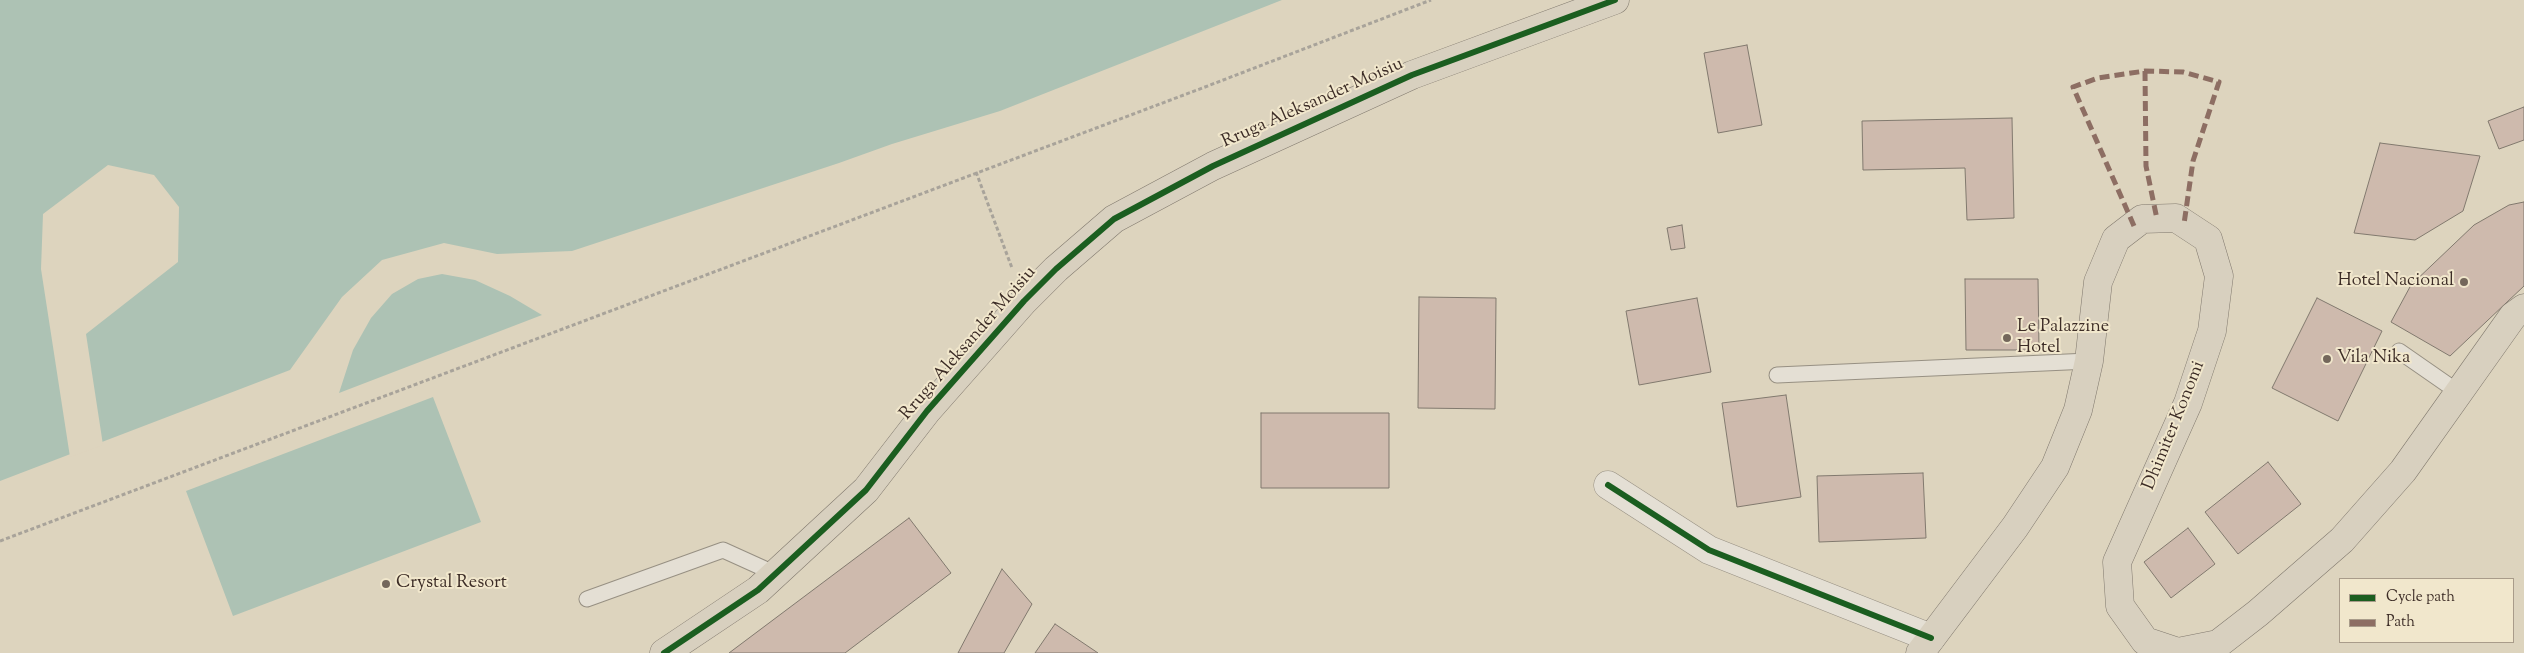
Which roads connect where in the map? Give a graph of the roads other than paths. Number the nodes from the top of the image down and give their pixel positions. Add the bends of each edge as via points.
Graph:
1 (1615, 0) edge
2 (2520, 314) edge
3 (2399, 350) dead end
4 (2089, 361) junction
5 (1777, 375) dead end
6 (2458, 392) junction
7 (1608, 485) dead end
8 (776, 574) junction
9 (587, 599) dead end
10 (1926, 646) edge
11 (664, 653) edge

1 - 8 main road, Rruga Aleksander Moisiu via 1412,75 1212,166 1114,219 1024,301 927,411 866,490
2 - 6 main road, Dhimiter Konomi
3 - 6 lane
4 - 5 lane
4 - 6 main road, Dhimiter Konomi via 2098,282 2116,240 2142,219 2176,218 2208,239 2219,276 2212,331 2188,403 2117,562 2120,606 2145,641 2178,652 2218,644 2342,540 2403,471
4 - 10 main road, Dhimiter Konomi via 2078,410 2055,467 2015,527
7 - 10 street via 1709,550
8 - 9 lane via 723,550
8 - 11 main road, Rruga Aleksander Moisiu via 758,590

